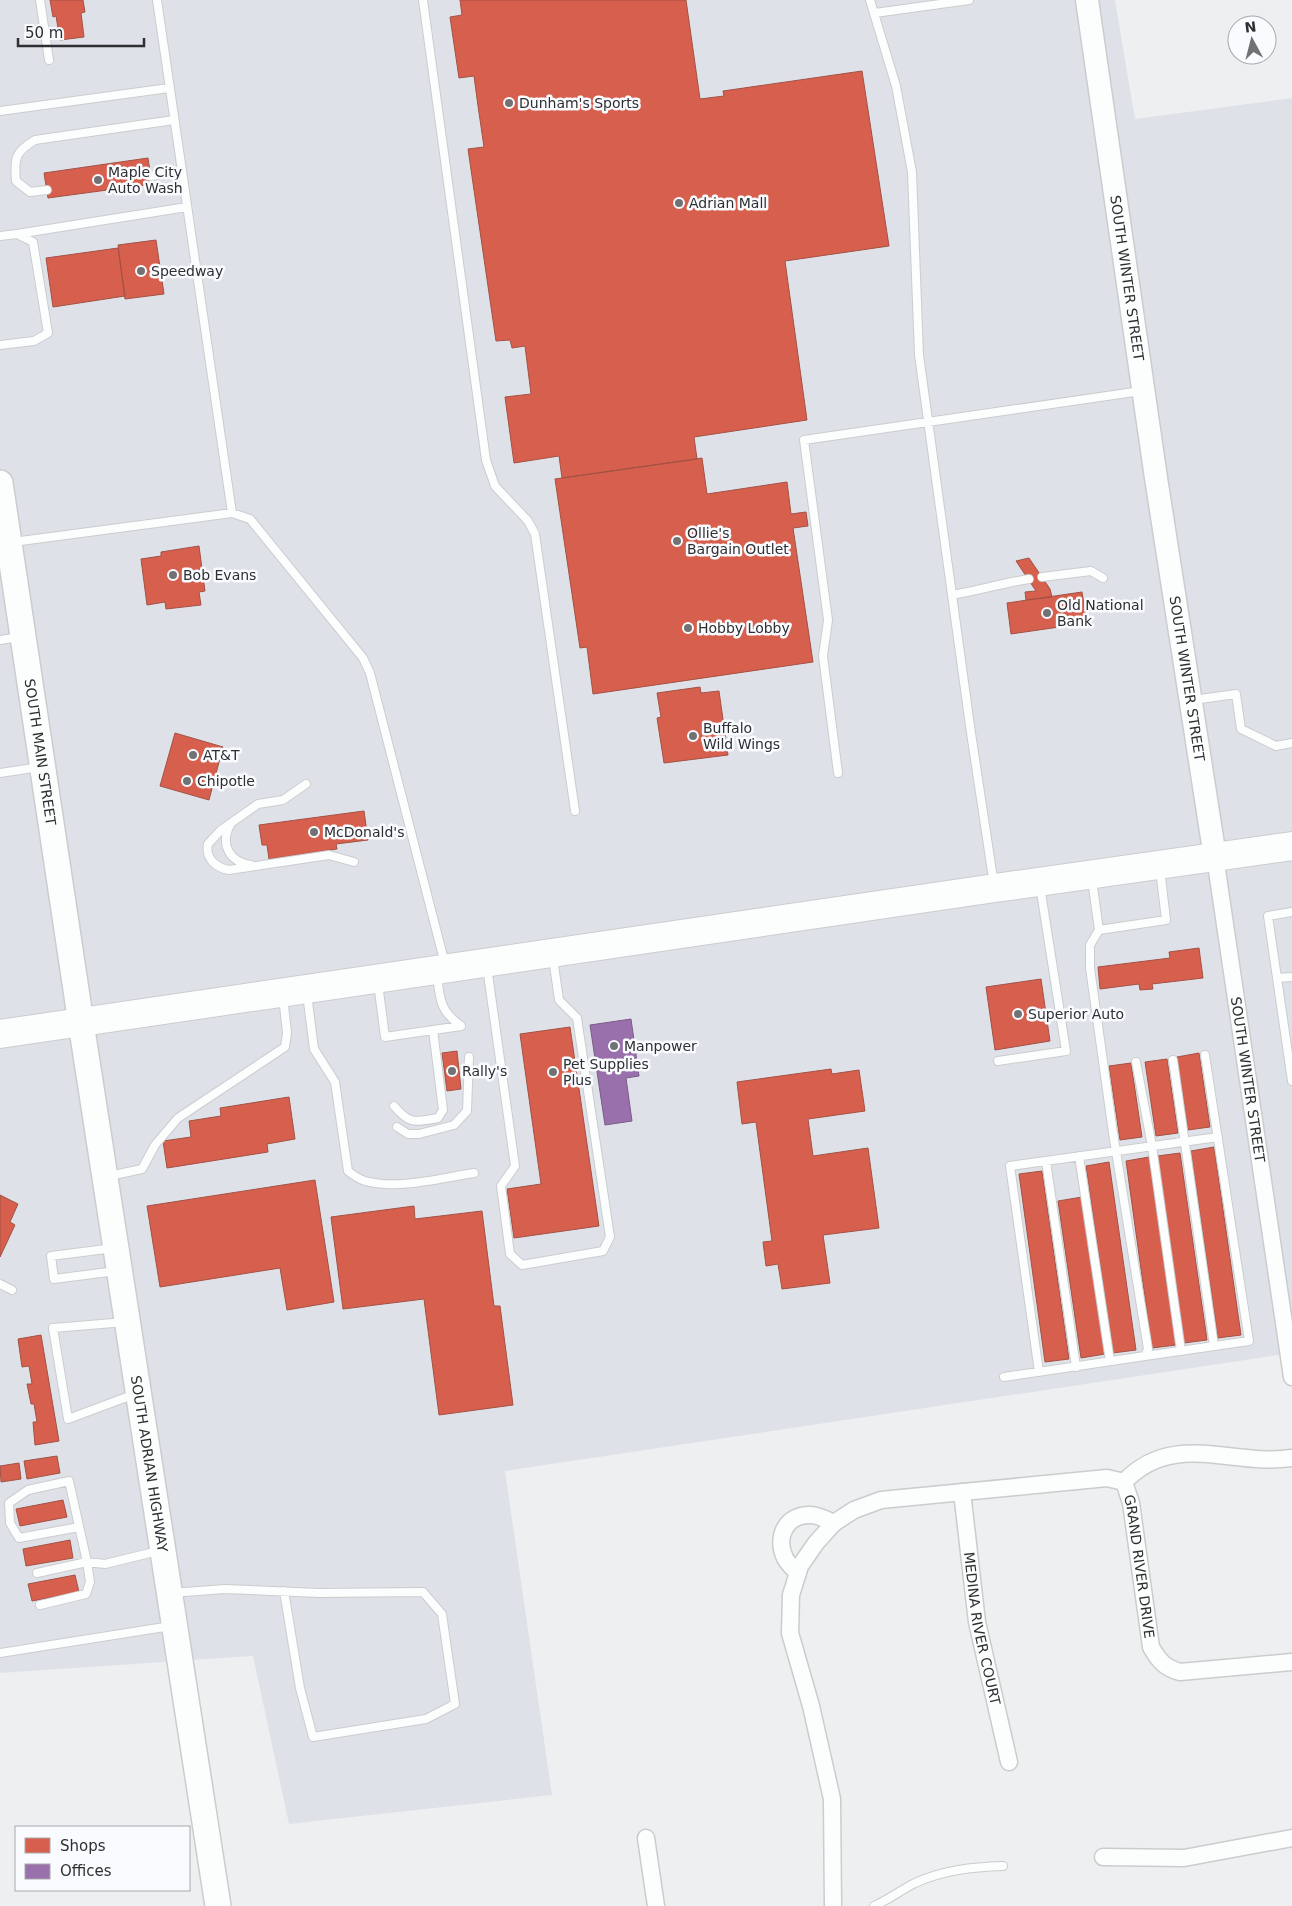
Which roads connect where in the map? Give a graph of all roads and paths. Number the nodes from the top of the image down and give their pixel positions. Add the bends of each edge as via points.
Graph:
1 (40, 0) edge
2 (157, 0) edge
3 (423, 0) edge
4 (870, 0) edge
5 (969, 0) edge
6 (1087, 0) edge
7 (875, 13) junction
8 (49, 60) dead end
9 (169, 88) junction
10 (0, 111) edge
11 (174, 120) junction
12 (182, 172) junction
13 (150, 176) dead end
14 (47, 190) dead end
15 (187, 207) junction
16 (17, 234) junction
17 (0, 236) edge
18 (0, 345) edge
19 (1143, 390) junction
20 (928, 422) junction
21 (0, 483) edge
22 (232, 513) junction
23 (2, 518) edge
24 (8, 543) junction
25 (1042, 577) dead end
26 (1103, 578) dead end
27 (1029, 579) dead end
28 (952, 595) junction
29 (11, 638) edge
30 (1191, 701) junction
31 (1292, 743) edge
32 (42, 767) junction
33 (0, 773) edge
34 (838, 773) dead end
35 (306, 784) dead end
36 (575, 811) dead end
37 (231, 823) junction
38 (1292, 846) edge
39 (1215, 857) junction
40 (354, 862) dead end
41 (1159, 865) junction
42 (257, 866) junction
43 (1091, 874) junction
44 (1040, 882) junction
45 (995, 888) junction
46 (1292, 912) edge
47 (1099, 930) junction
48 (552, 953) junction
49 (487, 963) junction
50 (441, 969) junction
51 (1292, 976) edge
52 (378, 978) junction
53 (1277, 978) junction
54 (295, 991) junction
55 (81, 1023) junction
56 (433, 1030) junction
57 (0, 1034) edge
58 (1205, 1055) dead end
59 (469, 1057) dead end
60 (1174, 1060) dead end
61 (998, 1061) dead end
62 (1136, 1062) dead end
63 (1292, 1081) edge
64 (394, 1106) dead end
65 (397, 1127) dead end
66 (1218, 1137) junction
67 (1184, 1141) junction
68 (1152, 1146) junction
69 (1116, 1151) junction
70 (1079, 1156) junction
71 (1046, 1161) junction
72 (474, 1173) dead end
73 (105, 1177) junction
74 (117, 1259) junction
75 (0, 1284) edge
76 (12, 1290) dead end
77 (127, 1322) junction
78 (1214, 1346) junction
79 (1180, 1351) junction
80 (1145, 1356) junction
81 (1291, 1358) edge
82 (1110, 1362) junction
83 (1076, 1366) junction
84 (1039, 1372) junction
85 (1004, 1377) dead end
86 (1292, 1377) edge
87 (138, 1392) junction
88 (1292, 1458) edge
89 (1124, 1482) junction
90 (962, 1492) junction
91 (834, 1523) junction
92 (79, 1526) junction
93 (163, 1550) junction
94 (88, 1562) junction
95 (37, 1573) dead end
96 (798, 1573) junction
97 (284, 1591) junction
98 (170, 1593) junction
99 (40, 1606) dead end
100 (174, 1626) junction
101 (0, 1653) edge
102 (1292, 1662) edge
103 (1009, 1762) dead end
104 (646, 1838) dead end
105 (1292, 1838) edge
106 (1104, 1857) dead end
107 (1003, 1866) dead end
108 (218, 1906) edge
109 (656, 1906) edge
110 (833, 1906) edge
111 (874, 1906) edge

1 - 8 lane
2 - 9 lane
3 - 36 lane via 486,460 495,486 528,521 535,534
4 - 7 lane
5 - 7 lane
6 - 19 street, SOUTH WINTER STREET
7 - 20 lane via 896,86 912,172 917,318
9 - 10 lane
9 - 11 lane
11 - 12 lane
11 - 14 lane via 35,140 22,148 14,162 16,181 30,192
12 - 13 lane
12 - 15 lane
15 - 16 lane
15 - 22 lane
16 - 17 lane
16 - 18 lane via 33,242 48,333 34,341
19 - 20 lane
19 - 30 street, SOUTH WINTER STREET
20 - 28 lane
20 - 34 lane via 804,440 828,620 822,656
21 - 23 main road, SOUTH MAIN STREET
22 - 24 lane
22 - 50 lane via 250,519 364,658 382,714
23 - 24 main road, SOUTH MAIN STREET
24 - 29 main road, SOUTH MAIN STREET
25 - 26 lane via 1091,571
27 - 28 lane
28 - 45 lane
29 - 32 main road, SOUTH MAIN STREET
30 - 31 lane via 1236,694 1242,729 1276,746
30 - 39 street, SOUTH WINTER STREET
32 - 33 lane
32 - 55 main road, SOUTH MAIN STREET
35 - 37 lane via 283,800 258,804
37 - 42 lane via 225,840 229,853 241,863
37 - 42 lane via 209,842 209,857 224,869
38 - 39 highway
39 - 41 highway
39 - 81 street, SOUTH WINTER STREET
40 - 42 lane via 329,855
41 - 43 highway
41 - 47 lane via 1166,920
43 - 44 highway
43 - 47 lane
44 - 45 highway
44 - 61 lane via 1066,1051
45 - 48 highway
46 - 53 lane via 1268,916
47 - 69 lane via 1090,945 1090,968
48 - 49 highway
48 - 49 lane via 559,1000 577,1018 610,1237 603,1252 522,1265 510,1254 501,1186 515,1166
49 - 50 highway
50 - 52 highway
50 - 56 lane via 441,1005 447,1016 461,1026
51 - 53 lane
52 - 54 highway
52 - 56 lane via 385,1037
53 - 63 lane
54 - 55 highway
54 - 72 lane via 314,1049 335,1082 348,1172 363,1180 381,1183
54 - 73 lane via 285,1047 178,1118 155,1144 142,1169
55 - 57 highway
55 - 73 main road, SOUTH ADRIAN HIGHWAY
56 - 64 lane via 443,1110 438,1118 413,1122 404,1118
58 - 66 lane
59 - 65 lane via 467,1111 454,1125 419,1134 408,1134
60 - 67 lane
62 - 68 lane
66 - 67 lane
66 - 78 lane via 1249,1341
67 - 68 lane
67 - 78 lane
68 - 69 lane
68 - 79 lane
69 - 70 lane
69 - 80 lane via 1147,1338
70 - 71 lane
70 - 82 lane
71 - 83 lane
71 - 84 lane via 1010,1166
73 - 74 main road, SOUTH ADRIAN HIGHWAY
74 - 74 lane via 51,1256 54,1279
74 - 77 main road, SOUTH ADRIAN HIGHWAY
75 - 76 lane
77 - 87 main road, SOUTH ADRIAN HIGHWAY
77 - 87 lane via 53,1328 68,1419
78 - 79 lane
79 - 80 lane
80 - 82 lane
81 - 86 street, SOUTH WINTER STREET
82 - 83 lane
83 - 84 lane
84 - 85 lane
87 - 93 main road, SOUTH ADRIAN HIGHWAY
88 - 89 street via 1267,1460 1202,1452 1180,1453 1148,1463
89 - 90 street, GRAND RIVER DRIVE via 1108,1478
89 - 102 street, GRAND RIVER DRIVE via 1131,1503 1151,1647 1159,1661 1180,1672
90 - 91 street, GRAND RIVER DRIVE via 881,1500 854,1510
90 - 103 street, MEDINA RIVER COURT via 977,1622
91 - 96 street, GRAND RIVER DRIVE via 816,1543
91 - 96 street via 813,1515 798,1516 786,1525 780,1537 781,1548 786,1560
92 - 92 lane via 69,1481 28,1490 9,1503 10,1524 19,1538
92 - 94 lane
93 - 94 lane via 105,1564
93 - 98 main road, SOUTH ADRIAN HIGHWAY
94 - 95 lane
94 - 99 lane via 90,1582 86,1594
96 - 110 street, GRAND RIVER DRIVE via 791,1595 790,1633 811,1706 832,1800
97 - 97 lane via 423,1592 442,1614 455,1704 426,1719 313,1736 300,1688
97 - 98 lane via 226,1589
98 - 100 main road, SOUTH ADRIAN HIGHWAY
100 - 101 lane
100 - 108 main road, SOUTH ADRIAN HIGHWAY
104 - 109 street
105 - 106 street via 1184,1858
107 - 111 lane via 972,1867 937,1874

